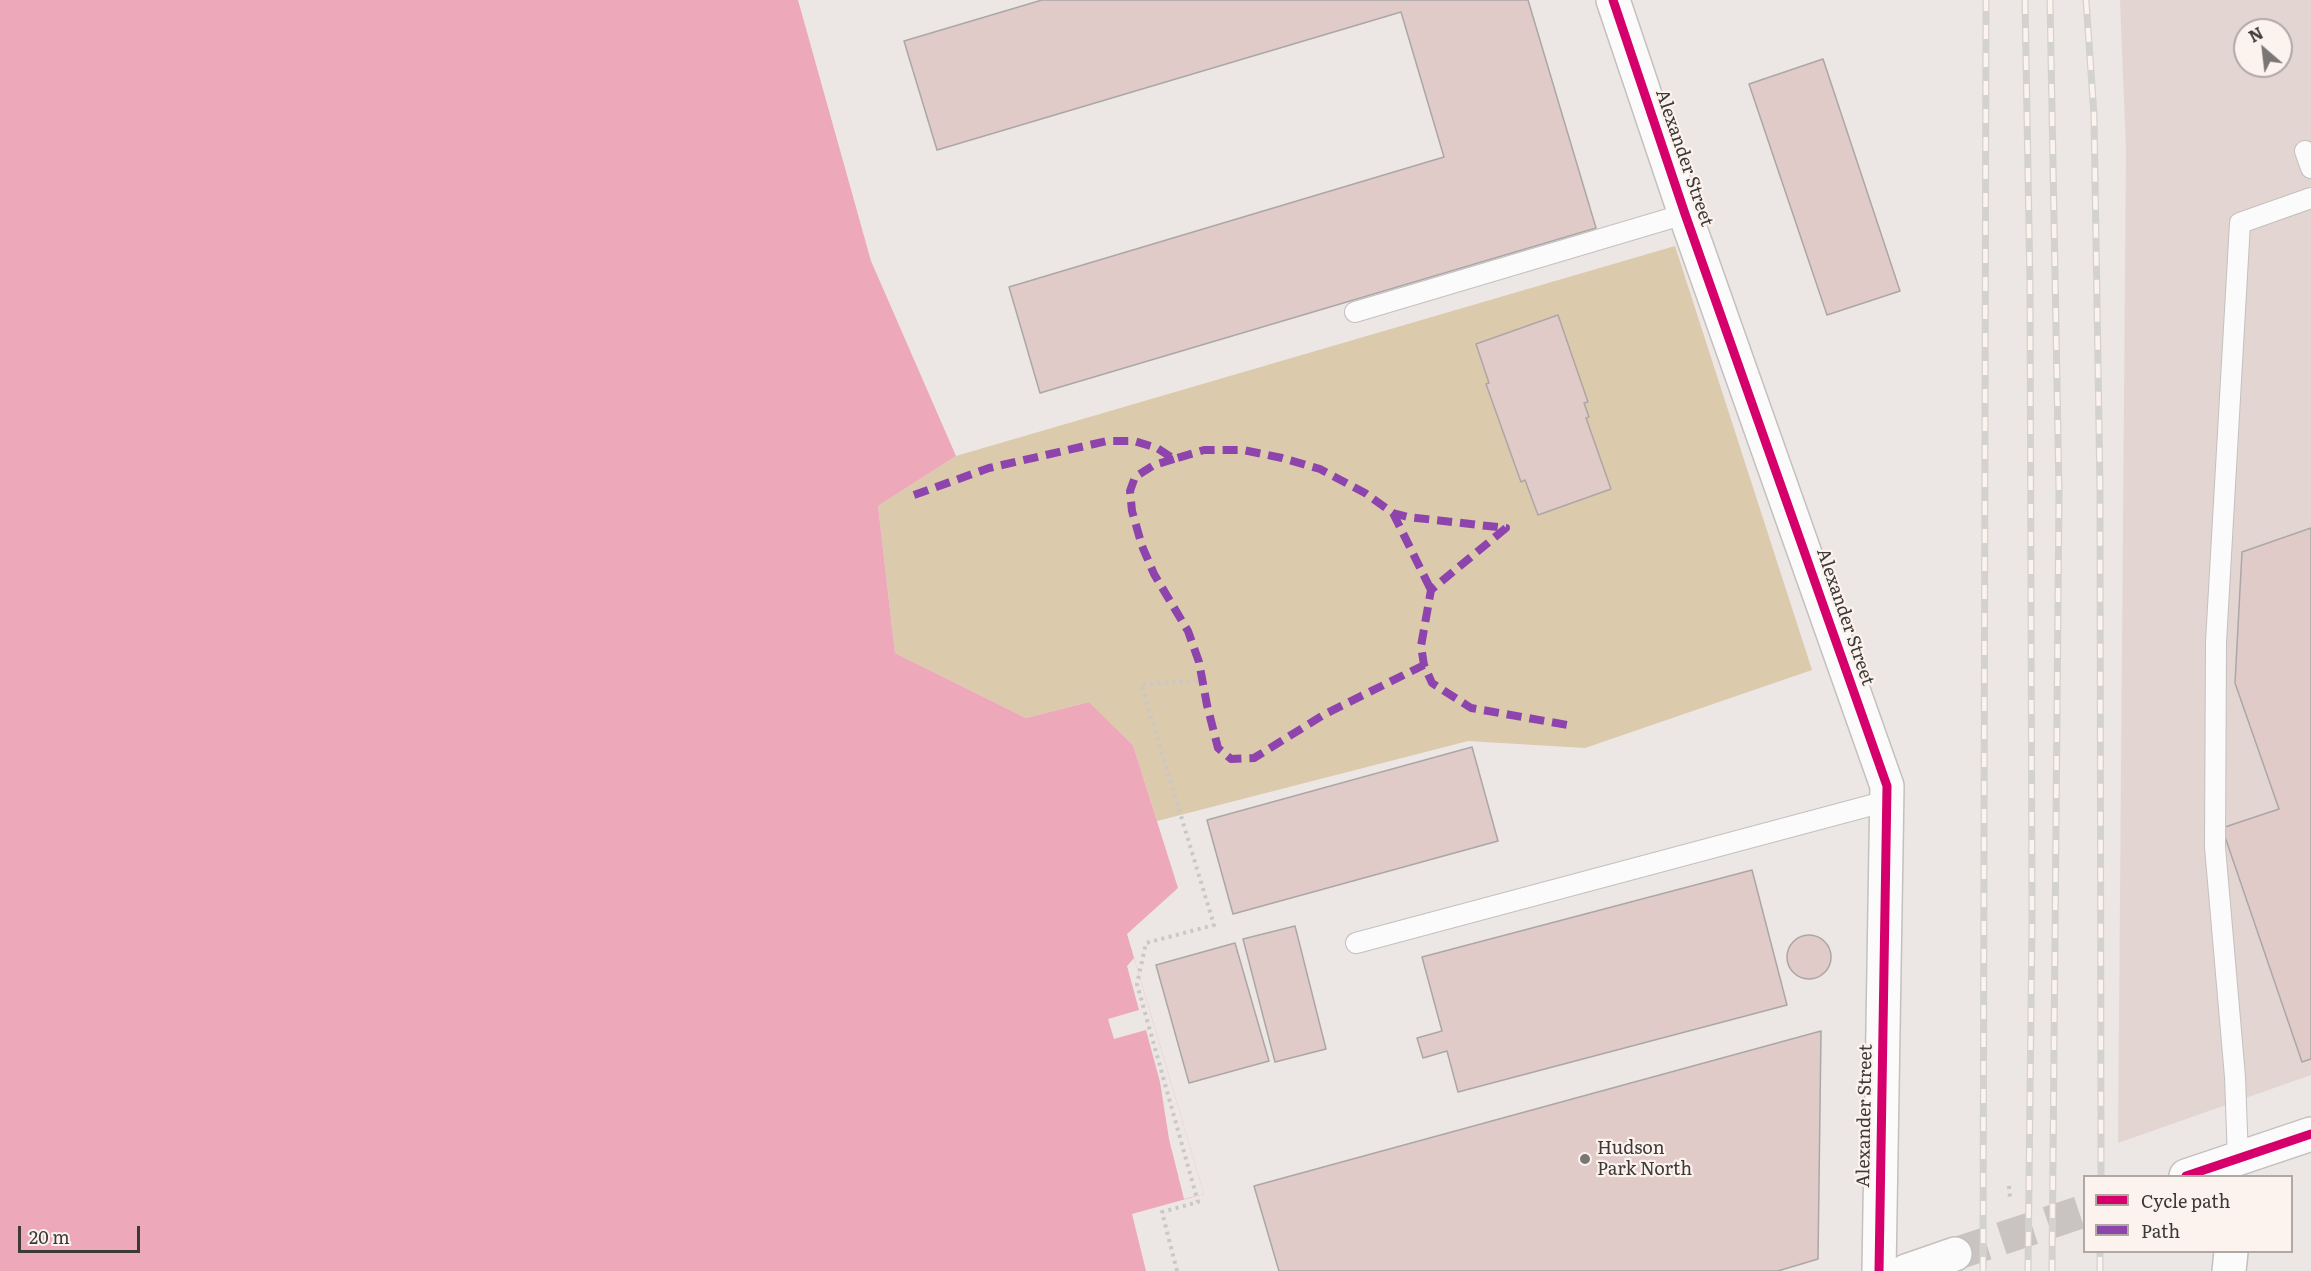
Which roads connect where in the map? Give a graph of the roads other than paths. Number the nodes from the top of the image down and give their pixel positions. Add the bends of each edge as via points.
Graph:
1 (1613, 0) edge
2 (2311, 198) edge
3 (1685, 214) junction
4 (1355, 312) dead end
5 (1887, 801) junction
6 (1356, 943) dead end
7 (2311, 1134) edge
8 (2237, 1168) edge
9 (2192, 1175) edge
10 (2230, 1253) edge
11 (1955, 1254) tunnel mouth
12 (1879, 1271) edge
13 (1906, 1271) edge
14 (2229, 1271) edge

1 - 3 street, Alexander Street
2 - 8 lane via 2240,223 2216,642 2215,847 2235,1077
3 - 4 lane
3 - 5 street, Alexander Street via 1887,786
5 - 6 lane
5 - 12 street, Alexander Street
7 - 8 street
8 - 9 street
10 - 14 street
11 - 13 street

